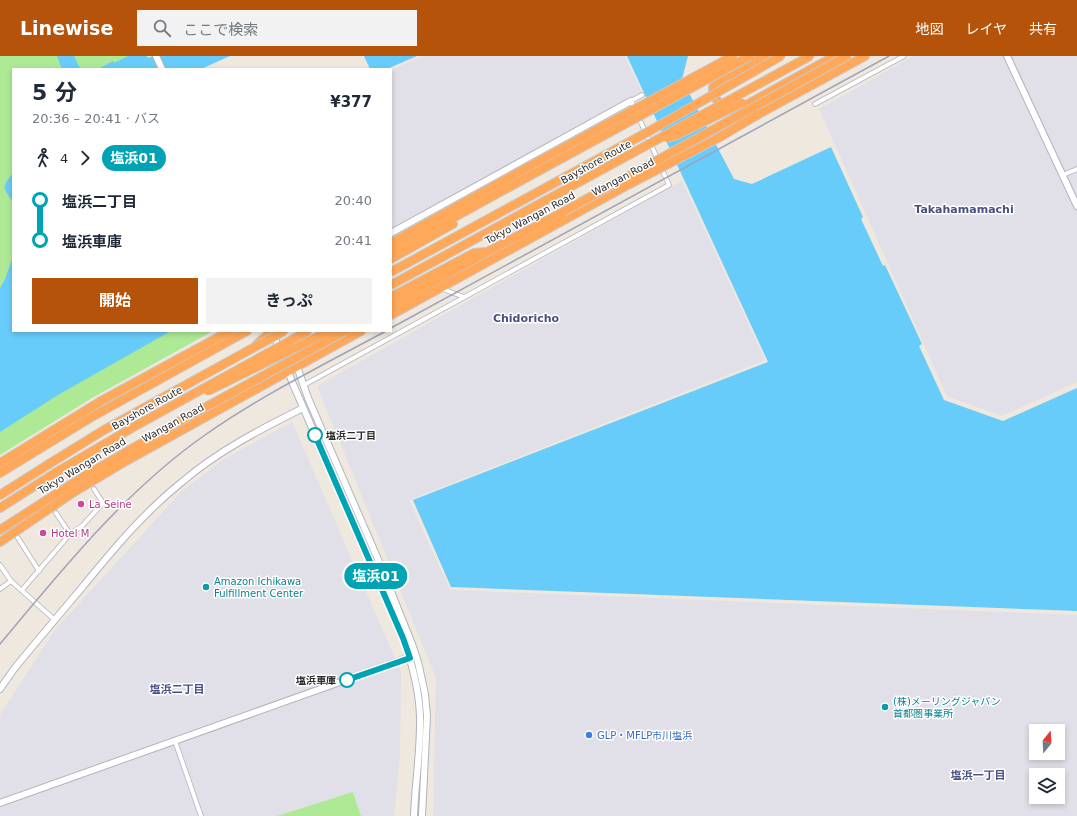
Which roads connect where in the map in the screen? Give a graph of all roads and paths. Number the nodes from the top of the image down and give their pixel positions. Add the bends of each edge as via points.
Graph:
1 (156, 56) edge
2 (734, 56) edge
3 (750, 56) edge
4 (765, 56) edge
5 (781, 56) edge
6 (810, 56) edge
7 (827, 56) edge
8 (836, 56) edge
9 (847, 56) edge
10 (865, 56) edge
11 (904, 56) edge
12 (1007, 56) edge
13 (162, 68) edge
14 (642, 95) dead end
15 (631, 101) junction
16 (815, 104) dead end
17 (757, 115) junction
18 (638, 117) junction
19 (652, 142) junction
20 (542, 164) junction
21 (1077, 169) edge
22 (635, 172) junction
23 (1063, 175) junction
24 (521, 181) junction
25 (1077, 206) edge
26 (565, 215) junction
27 (392, 231) edge
28 (392, 241) edge
29 (392, 251) edge
30 (489, 251) junction
31 (392, 258) edge
32 (392, 271) edge
33 (392, 284) edge
34 (440, 288) junction
35 (392, 296) edge
36 (464, 297) junction
37 (392, 305) edge
38 (392, 314) edge
39 (228, 332) edge
40 (245, 332) edge
41 (271, 332) edge
42 (272, 332) edge
43 (281, 332) edge
44 (283, 332) edge
45 (306, 332) edge
46 (327, 332) edge
47 (343, 332) edge
48 (359, 332) edge
49 (254, 347) junction
50 (298, 366) junction
51 (288, 371) junction
52 (304, 385) junction
53 (303, 408) junction
54 (137, 425) junction
55 (328, 443) junction
56 (320, 446) junction
57 (0, 463) edge
58 (0, 473) edge
59 (94, 489) dead end
60 (348, 491) junction
61 (340, 494) junction
62 (0, 495) edge
63 (0, 508) edge
64 (56, 513) dead end
65 (0, 530) edge
66 (70, 534) junction
67 (18, 538) dead end
68 (0, 542) edge
69 (380, 564) junction
70 (0, 565) edge
71 (372, 568) junction
72 (39, 571) junction
73 (11, 581) junction
74 (0, 589) edge
75 (22, 590) junction
76 (394, 599) junction
77 (387, 602) junction
78 (55, 620) junction
79 (400, 623) junction
80 (413, 657) junction
81 (0, 690) edge
82 (175, 741) junction
83 (415, 800) junction
84 (423, 800) junction
85 (0, 803) edge
86 (201, 816) edge
87 (414, 816) edge
88 (422, 816) edge

1 - 13 street
2 - 18 highway, bridge via 651,106
2 - 20 highway, bridge
3 - 18 highway, bridge
4 - 8 highway via 713,87 713,94 722,110 730,113
5 - 32 highway, Bayshore Route, bridge
6 - 19 highway, Bayshore Route, bridge
7 - 19 highway, bridge via 677,135
9 - 22 highway, Tokyo Wangan Road, bridge
10 - 17 highway, Wangan Road
11 - 16 street
12 - 23 street
14 - 15 street
15 - 27 street
15 - 36 street via 669,185
17 - 22 highway, bridge via 674,156
17 - 26 highway, Wangan Road, bridge via 720,137
18 - 20 highway, bridge
19 - 33 highway, Bayshore Route, bridge
20 - 24 highway
20 - 28 highway
21 - 23 street
22 - 26 highway, Tokyo Wangan Road, bridge
23 - 25 street
24 - 29 highway
24 - 31 highway via 439,233
26 - 30 highway, Tokyo Wangan Road
26 - 34 highway, Wangan Road
30 - 35 highway via 474,253
30 - 37 highway, Tokyo Wangan Road
34 - 36 street
34 - 38 highway, Wangan Road
36 - 52 street
39 - 57 highway via 101,401
40 - 58 highway via 90,418
41 - 49 highway
42 - 51 street
43 - 49 highway, Bayshore Route, bridge
44 - 50 street
45 - 54 highway, Bayshore Route, bridge
46 - 54 highway, bridge
47 - 65 highway, Tokyo Wangan Road, bridge via 81,478
48 - 50 highway, Wangan Road
49 - 62 highway, Bayshore Route, bridge via 104,430
50 - 51 highway, Wangan Road
50 - 52 street
51 - 53 street
51 - 68 highway, Wangan Road via 119,465
52 - 55 street
53 - 56 street
53 - 78 street via 226,450 167,494 118,544
54 - 63 highway, Bayshore Route, bridge
55 - 56 street
55 - 60 street
56 - 61 street
59 - 66 street via 103,503 82,526
60 - 61 street
60 - 69 street
61 - 71 street
64 - 66 street
66 - 72 street
67 - 72 street
69 - 71 street
69 - 76 street
70 - 73 street
71 - 77 street
72 - 75 street
73 - 74 street
73 - 75 street
75 - 78 street
76 - 77 street
76 - 79 street
77 - 79 street
78 - 81 street
79 - 80 street
80 - 82 street
80 - 83 street via 420,716
80 - 84 street via 421,676 426,711
82 - 85 street
82 - 86 street
83 - 84 street
83 - 87 street
84 - 88 street

